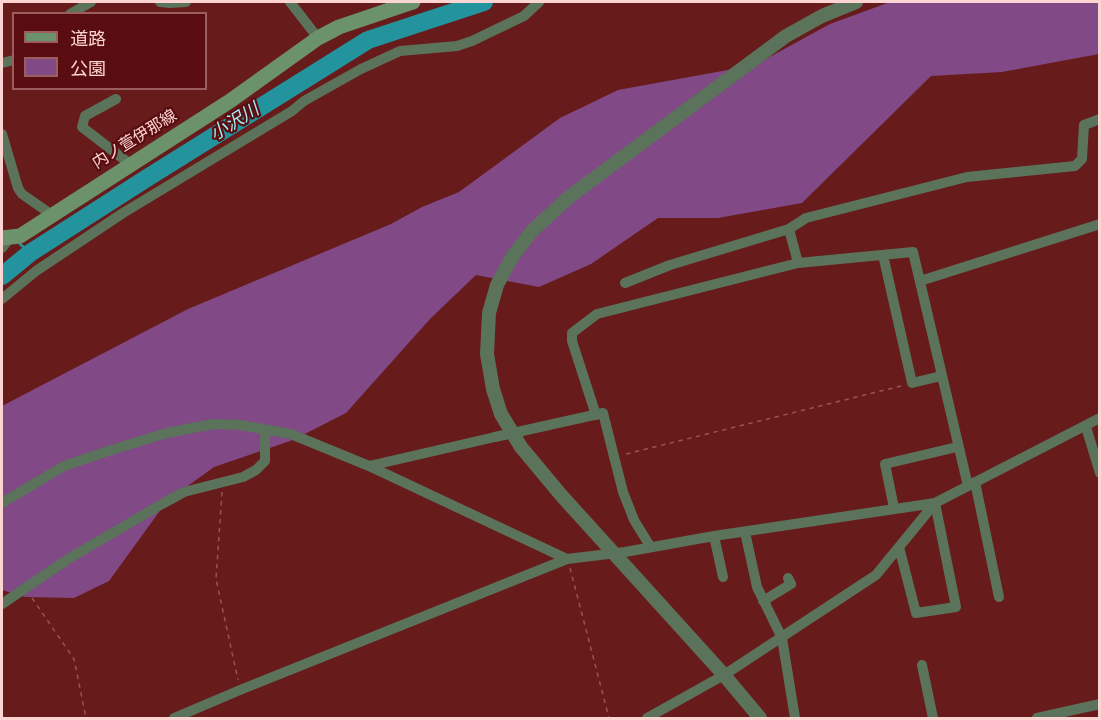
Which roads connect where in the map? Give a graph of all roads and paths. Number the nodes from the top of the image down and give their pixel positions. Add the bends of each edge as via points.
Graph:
1 (91, 2) edge
2 (160, 2) edge
3 (186, 2) edge
4 (290, 2) edge
5 (414, 2) edge
6 (539, 2) edge
7 (856, 2) edge
8 (74, 12) edge
9 (318, 38) junction
10 (116, 99) dead end
11 (1100, 119) edge
12 (2, 134) edge
13 (130, 164) junction
14 (52, 215) junction
15 (1100, 224) edge
16 (789, 229) junction
17 (4, 242) edge
18 (883, 255) junction
19 (798, 263) junction
20 (920, 281) junction
21 (625, 283) dead end
22 (2, 299) edge
23 (941, 376) junction
24 (912, 383) junction
25 (596, 415) junction
26 (1100, 418) edge
27 (1086, 427) junction
28 (265, 430) junction
29 (957, 447) junction
30 (613, 457) junction
31 (369, 466) junction
32 (1100, 473) edge
33 (222, 482) junction
34 (972, 484) junction
35 (2, 502) edge
36 (935, 503) junction
37 (894, 508) junction
38 (745, 532) junction
39 (714, 536) junction
40 (650, 546) junction
41 (899, 547) junction
42 (615, 553) junction
43 (567, 559) junction
44 (723, 577) dead end
45 (788, 578) dead end
46 (25, 587) junction
47 (999, 597) dead end
48 (763, 601) junction
49 (2, 604) edge
50 (782, 638) junction
51 (922, 665) dead end
52 (724, 675) junction
53 (240, 690) junction
54 (1100, 704) edge
55 (86, 718) edge
56 (174, 718) edge
57 (609, 718) edge
58 (648, 718) edge
59 (760, 718) edge
60 (795, 718) edge
61 (933, 718) edge
62 (1037, 718) edge

1 - 8 street
2 - 3 street
4 - 9 street
5 - 9 main road, 内ノ萱伊那線 via 346,24
6 - 22 street via 524,16 472,41 400,51 361,69 123,213
7 - 42 street via 786,36 569,197 531,231 497,285 489,313 487,354 501,414 534,463
9 - 13 main road, 内ノ萱伊那線 via 230,101
10 - 13 street via 85,117 82,127
11 - 16 street via 1084,125 1082,159 1075,166 967,177 806,218
12 - 14 street via 18,188
13 - 14 main road, 内ノ萱伊那線
14 - 17 main road, 内ノ萱伊那線
15 - 20 street
16 - 19 street
16 - 21 street via 670,265
18 - 19 street
18 - 20 street via 913,252
18 - 24 street
19 - 25 street via 597,314 572,333
20 - 23 street
23 - 24 street
23 - 29 street
24 - 30 path
25 - 30 street via 603,413
25 - 31 street, bridge
26 - 27 street
27 - 32 street
27 - 34 street
28 - 31 street via 291,434
28 - 33 street via 265,461 243,477
28 - 35 street via 215,424 163,434 64,466
29 - 34 street
29 - 37 street via 885,464
30 - 40 street via 630,510
31 - 43 street
33 - 46 street via 184,492
33 - 53 path via 216,579
34 - 36 street
34 - 47 street
36 - 37 street
36 - 41 street
36 - 41 street via 956,607 916,613
37 - 38 street
38 - 39 street
38 - 48 street
39 - 40 street
39 - 44 street
40 - 42 street
41 - 50 street via 876,575
42 - 43 street
42 - 52 street
43 - 53 street
43 - 57 path
45 - 48 street via 791,584
46 - 49 street
46 - 55 path via 74,658
48 - 50 street
50 - 52 street
50 - 60 street
51 - 61 street
52 - 58 street
52 - 59 street
53 - 56 street
54 - 62 street

